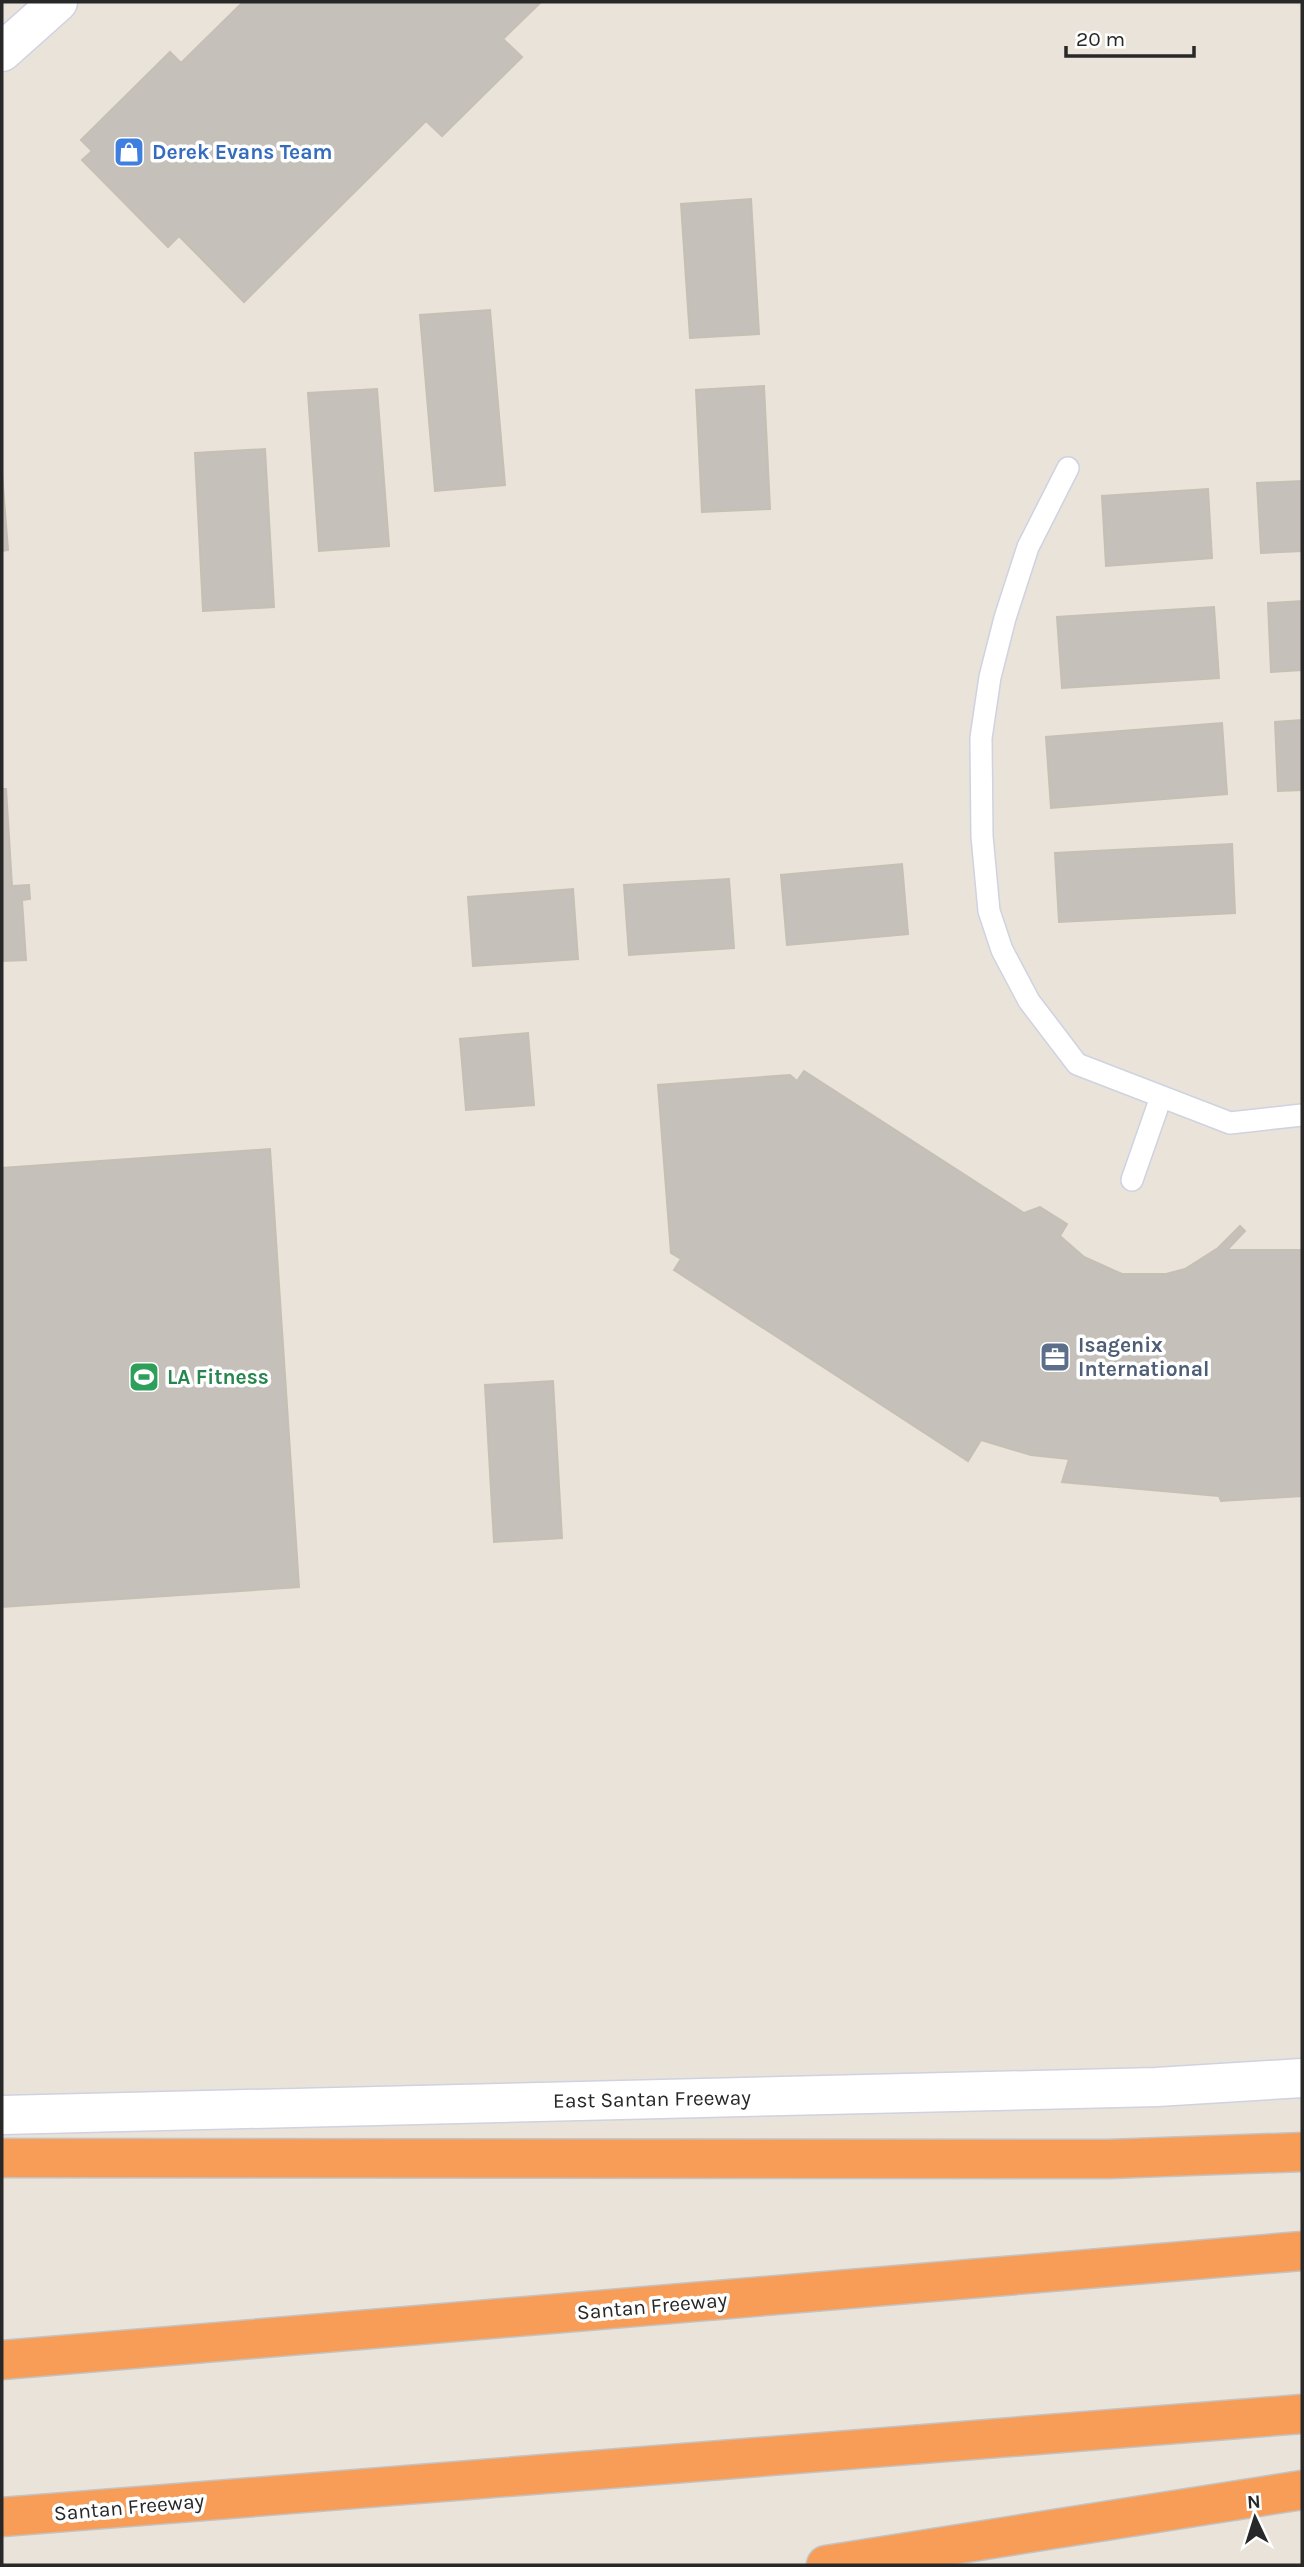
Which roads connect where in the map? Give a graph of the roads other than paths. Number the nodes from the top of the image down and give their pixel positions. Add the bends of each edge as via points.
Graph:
1 (58, 2) edge
2 (2, 52) edge
3 (1068, 468) dead end
4 (1161, 1097) junction
5 (1302, 1115) edge
6 (1132, 1180) dead end
7 (1302, 2078) edge
8 (2, 2115) edge
9 (1302, 2152) edge
10 (2, 2158) edge
11 (1302, 2251) edge
12 (2, 2360) edge
13 (1302, 2414) edge
14 (1302, 2490) edge
15 (2, 2517) edge
16 (826, 2565) edge

1 - 2 main road
3 - 4 lane via 1028,547 990,677 981,738 982,836 989,911 1002,950 1029,1001 1077,1064
4 - 5 lane via 1230,1123
4 - 6 lane
7 - 8 main road, East Santan Freeway via 1157,2087
9 - 10 highway via 1109,2159
11 - 12 highway, Santan Freeway
13 - 15 highway, Santan Freeway
14 - 16 highway

